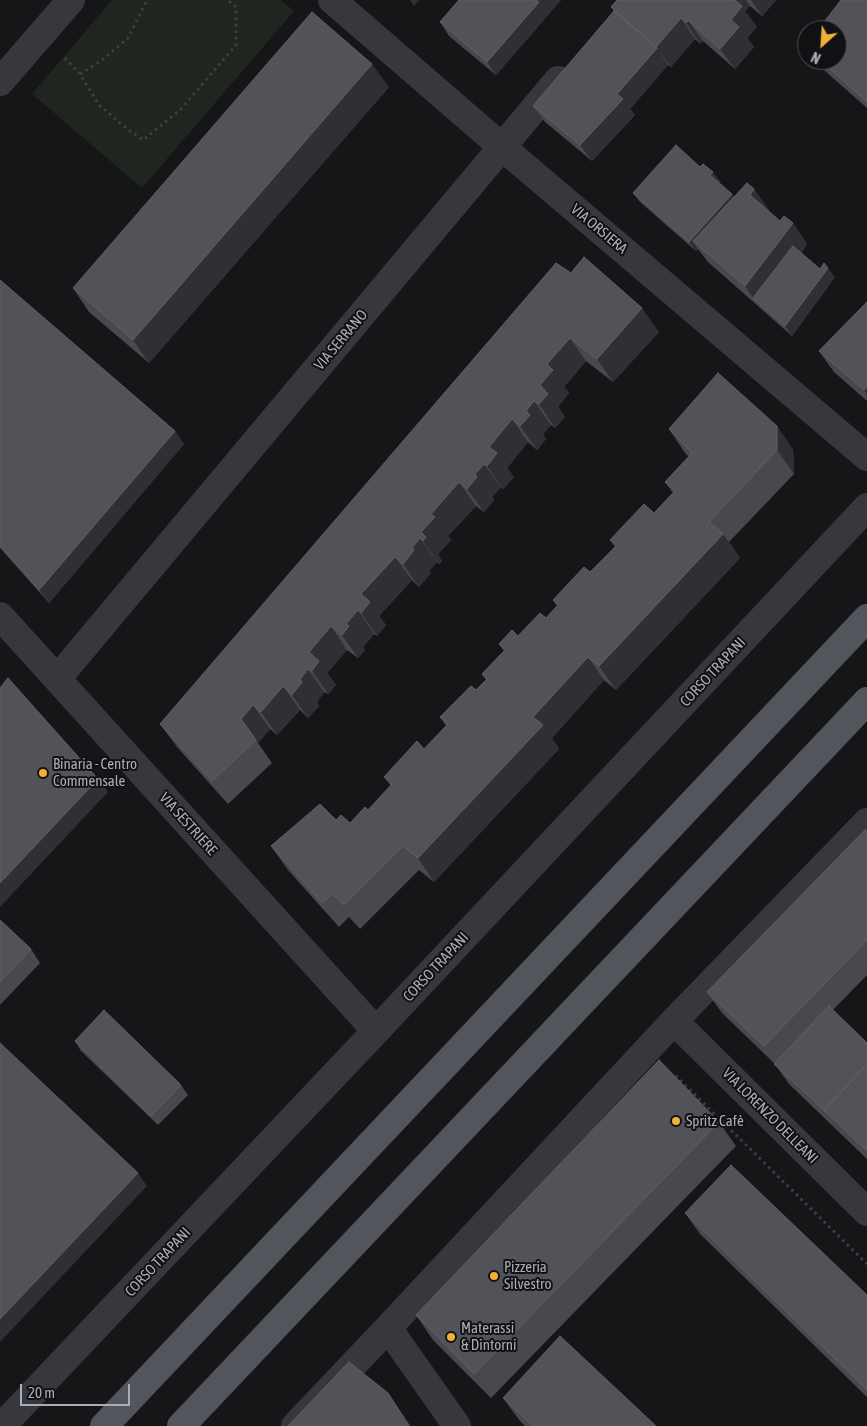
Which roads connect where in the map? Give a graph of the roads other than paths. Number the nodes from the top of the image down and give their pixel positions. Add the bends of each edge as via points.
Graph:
1 (71, 0) edge
2 (332, 0) edge
3 (574, 61) edge
4 (0, 82) edge
5 (502, 147) junction
6 (867, 457) edge
7 (867, 507) edge
8 (0, 616) edge
9 (867, 618) edge
10 (57, 679) junction
11 (867, 701) edge
12 (867, 822) edge
13 (674, 1021) junction
14 (376, 1031) junction
15 (867, 1212) edge
16 (388, 1328) junction
17 (2, 1426) edge
18 (104, 1426) edge
19 (181, 1426) edge
20 (295, 1426) edge
21 (457, 1426) edge

1 - 4 street
2 - 5 street, VIA ORSIERA
3 - 5 street, VIA SERRANO
5 - 6 street, VIA ORSIERA
5 - 10 street, VIA SERRANO
7 - 14 street, CORSO TRAPANI
8 - 10 street, VIA SESTRIERE
9 - 18 main road
10 - 14 street, VIA SESTRIERE
11 - 19 main road
12 - 13 street
13 - 15 street, VIA LORENZO DELLEANI
13 - 16 street
14 - 17 street, CORSO TRAPANI
16 - 20 street
16 - 21 street

